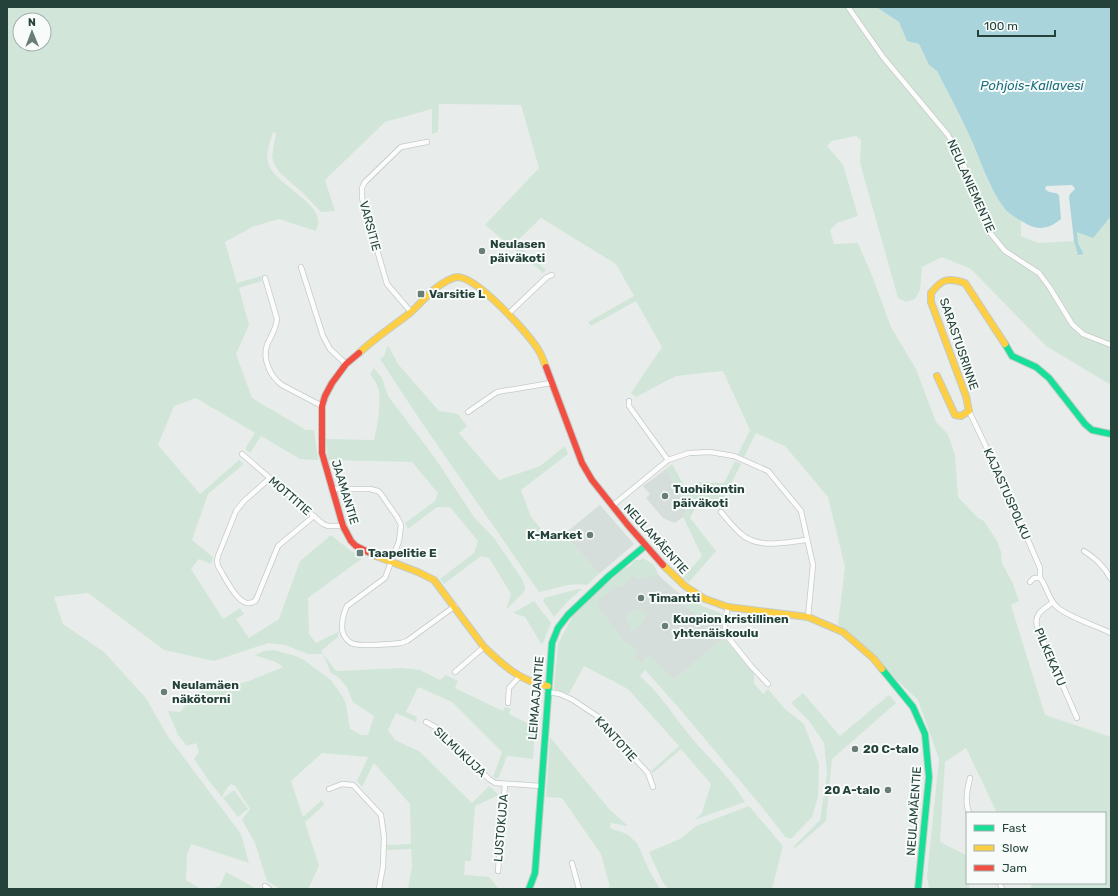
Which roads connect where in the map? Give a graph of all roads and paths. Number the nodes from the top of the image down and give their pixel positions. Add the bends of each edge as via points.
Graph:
1 (848, 7) edge
2 (427, 142) dead end
3 (301, 267) dead end
4 (552, 275) dead end
5 (265, 278) dead end
6 (454, 278) joint
7 (411, 312) junction
8 (508, 314) junction
9 (1111, 345) edge
10 (346, 364) junction
11 (937, 376) dead end
12 (551, 383) junction
13 (629, 404) dead end
14 (322, 406) junction
15 (969, 411) junction
16 (468, 412) dead end
17 (1111, 434) edge
18 (242, 454) dead end
19 (668, 460) junction
20 (270, 478) junction
21 (333, 489) junction
22 (612, 506) junction
23 (721, 512) dead end
24 (314, 516) junction
25 (343, 526) junction
26 (807, 540) junction
27 (645, 546) junction
28 (1084, 551) dead end
29 (391, 561) junction
30 (1040, 578) junction
31 (1111, 579) edge
32 (1030, 582) dead end
33 (1053, 602) junction
34 (455, 606) junction
35 (728, 607) junction
36 (808, 617) junction
37 (1111, 633) edge
38 (484, 646) junction
39 (456, 672) dead end
40 (519, 677) junction
41 (768, 684) dead end
42 (548, 689) junction
43 (508, 703) dead end
44 (1076, 718) dead end
45 (426, 722) dead end
46 (970, 778) dead end
47 (505, 784) junction
48 (541, 786) junction
49 (653, 787) dead end
50 (329, 789) dead end
51 (969, 812) edge
52 (572, 863) dead end
53 (498, 871) dead end
54 (378, 889) edge
55 (529, 889) edge
56 (579, 889) edge
57 (918, 889) edge

1 - 9 street, NEULANIEMENTIE via 883,57 948,135 962,160 992,234 1005,251 1039,273 1072,324 1083,334
2 - 7 street, VARSITIE via 401,147 364,182 362,188 362,198 387,284
3 - 10 street via 323,336 330,349
4 - 8 street via 547,276
5 - 14 street via 277,319 277,325 266,350 269,370 282,385
6 - 7 street, JAAMANTIE via 436,288
6 - 8 street, NEULAMÄENTIE via 471,282
7 - 10 street, JAAMANTIE
8 - 12 street, NEULAMÄENTIE via 539,351
10 - 14 street, JAAMANTIE via 332,383
11 - 15 street via 952,412 961,416
12 - 16 street via 497,392
12 - 22 street, NEULAMÄENTIE via 582,463
13 - 19 street
14 - 21 street, JAAMANTIE via 322,453
15 - 17 street, SARASTUSRINNE via 966,396 931,302 931,293 938,284 953,278 965,283 1012,356 1036,367 1049,378 1088,427
15 - 30 street, KAJASTUSPOLKU via 1040,568
18 - 20 street, MOTTITIE
19 - 22 street
19 - 26 street via 689,453 710,452 734,456 768,472 801,511
20 - 24 street, MOTTITIE
20 - 24 street via 236,511 218,556 218,566 240,601 248,604 256,600 278,546
21 - 25 street, JAAMANTIE
21 - 29 street via 370,489 381,494 397,517 400,526 399,541
22 - 27 street, NEULAMÄENTIE
23 - 26 street via 740,534 754,542 766,544
24 - 25 street, MOTTITIE via 328,526
25 - 29 street, JAAMANTIE via 350,541 356,546
26 - 36 street via 813,565
27 - 35 street, NEULAMÄENTIE via 685,586 705,599
27 - 42 street, LEIMAAJANTIE via 608,576 558,628 552,643
28 - 31 street via 1105,568
29 - 34 street, JAAMANTIE via 434,580
29 - 34 street via 385,578 347,606 344,611 342,633 346,639 352,643 370,644 407,641
30 - 32 street via 1034,578
30 - 33 street, KAJASTUSPOLKU
33 - 37 street via 1071,616
33 - 44 street, PILKEKATU via 1036,616 1035,620
34 - 38 street, JAAMANTIE
35 - 36 street, NEULAMÄENTIE
35 - 41 street via 725,633
36 - 57 street, NEULAMÄENTIE via 843,632 857,643 894,683 921,722 927,747 929,777
38 - 39 street
38 - 40 street, JAAMANTIE
40 - 42 street, JAAMANTIE
40 - 43 street via 509,688
42 - 48 street, LEIMAAJANTIE
42 - 49 street, KANTOTIE via 573,700 597,716 648,773
45 - 47 street, SILMUKUJA via 438,729 494,783
46 - 51 street via 967,792
47 - 48 street, SILMUKUJA
47 - 53 street, LUSTOKUJA
48 - 55 street, LEIMAAJANTIE via 535,873
50 - 54 street via 342,784 353,785 381,815 384,837 383,866
52 - 56 street

